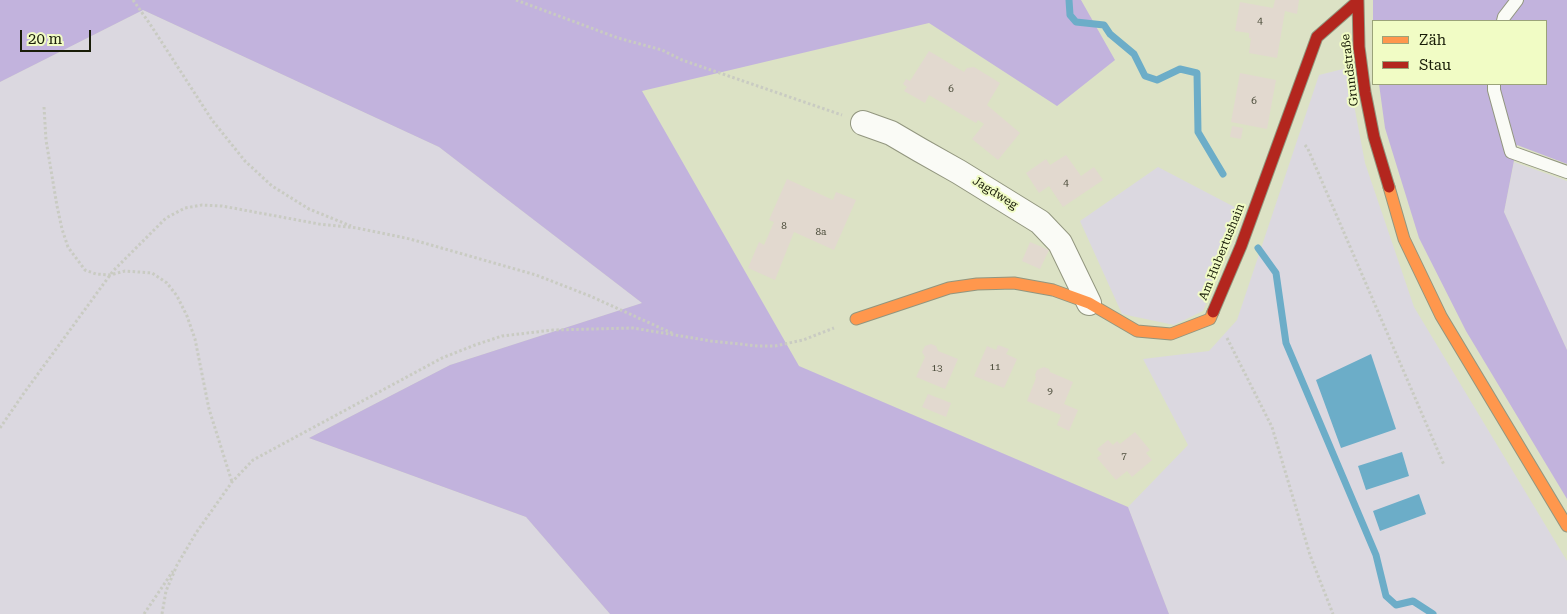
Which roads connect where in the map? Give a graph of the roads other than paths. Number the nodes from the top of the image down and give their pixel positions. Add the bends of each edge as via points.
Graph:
1 (1358, 0) edge
2 (1518, 0) edge
3 (1503, 20) edge
4 (1494, 85) edge
5 (863, 124) road end
6 (1567, 172) edge
7 (1089, 303) junction
8 (856, 319) road end
9 (1567, 526) edge

1 - 7 street, Am Hubertushain via 1317,37 1241,246 1210,319 1171,334 1136,331
1 - 9 street, Grundstraße via 1359,47 1365,92 1374,137 1404,239 1437,308
2 - 3 lane
4 - 6 lane via 1511,152
5 - 7 street, Jagdweg via 891,134 928,154 1040,222 1060,243
7 - 8 street, Am Hubertushain via 1035,286 977,284 949,288

